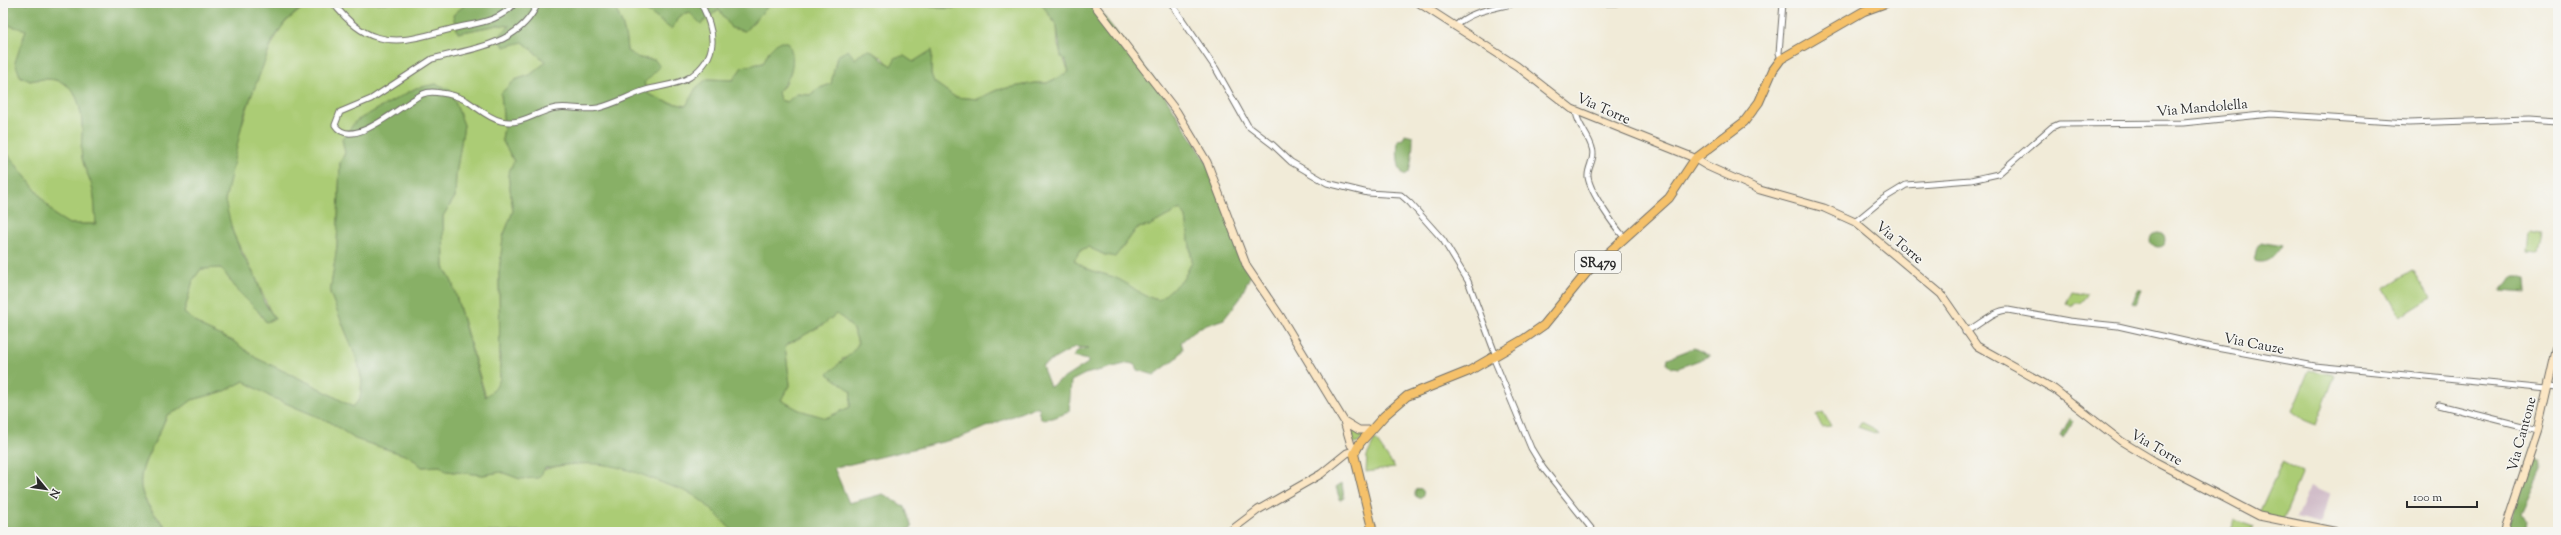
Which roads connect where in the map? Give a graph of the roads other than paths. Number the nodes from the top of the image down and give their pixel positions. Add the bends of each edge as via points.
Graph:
1 (333, 3) edge
2 (515, 3) edge
3 (538, 3) edge
4 (701, 3) edge
5 (1093, 3) edge
6 (1171, 3) edge
7 (1420, 3) edge
8 (1516, 3) edge
9 (1554, 3) edge
10 (1616, 3) edge
11 (1783, 3) edge
12 (1886, 3) edge
13 (1455, 27) junction
14 (1781, 60) junction
15 (1576, 112) junction
16 (2558, 121) edge
17 (1695, 159) junction
18 (1855, 222) junction
19 (1624, 237) junction
20 (1965, 332) junction
21 (2558, 342) edge
22 (1494, 356) junction
23 (2558, 386) edge
24 (2547, 387) junction
25 (2439, 405) dead end
26 (1344, 421) junction
27 (1371, 430) junction
28 (2538, 430) junction
29 (1356, 450) junction
30 (1229, 532) edge
31 (1373, 532) edge
32 (1594, 532) edge
33 (2338, 532) edge
34 (2504, 532) edge

1 - 2 street via 346,18 366,33 376,37 405,40 488,21 508,11
3 - 4 street via 528,20 508,38 492,45 432,59 371,99 340,112 335,125 338,131 354,133 387,118 424,93 434,92 467,101 501,121 512,122 532,118 544,110 598,108 678,82 690,77 700,68 708,59 712,46 713,32
5 - 26 main road via 1177,112 1207,162 1247,267 1281,317
6 - 22 street via 1216,69 1248,126 1291,162 1327,183 1368,192 1400,195 1410,203 1443,240 1468,281
7 - 13 main road, Via Torre
8 - 13 street via 1471,16
9 - 10 street
11 - 14 street via 1779,53
12 - 14 main road, SR479 via 1864,11
13 - 15 main road, Via Torre via 1517,66
14 - 17 main road, SR479 via 1773,70 1750,116
15 - 17 main road, Via Torre
15 - 19 street via 1580,128 1594,156 1589,169 1589,181 1603,210
16 - 18 street, Via Mandolella via 2529,119 2408,123 2271,114 2183,123 2059,124 2052,127 1998,174 1978,179 1906,185 1883,199
17 - 18 main road, Via Torre via 1760,190 1824,208
17 - 19 main road, SR479 via 1674,193
18 - 20 main road, Via Torre via 1941,294
19 - 22 main road, SR479 via 1588,271 1544,325
20 - 24 street, Via Cauze via 1979,326 1998,311 2008,310 2069,321 2118,326 2211,347 2315,366
20 - 33 main road, Via Torre via 1977,346 2054,389 2121,441 2161,465 2259,516
21 - 24 main road, Via Cantone
22 - 27 main road, SR479 via 1469,371 1408,396
22 - 32 street via 1531,448 1543,468
23 - 24 street, Via Cauze
24 - 28 main road, Via Cantone
25 - 28 street
26 - 27 main road via 1359,430
26 - 29 main road via 1351,445
27 - 29 main road, SR479
28 - 34 main road, Via Cantone
29 - 30 main road via 1347,453 1321,474 1258,510
29 - 31 main road via 1355,461

